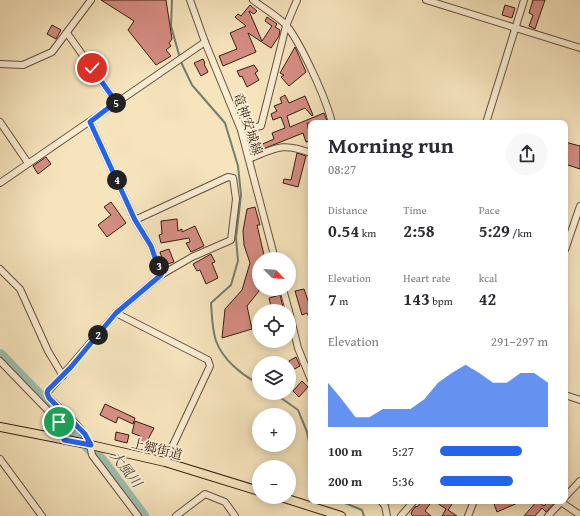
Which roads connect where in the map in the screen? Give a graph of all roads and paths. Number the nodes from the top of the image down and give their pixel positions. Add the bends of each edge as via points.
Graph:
1 (91, 0) edge
2 (190, 0) edge
3 (253, 0) edge
4 (297, 0) edge
5 (426, 0) edge
6 (524, 0) edge
7 (286, 26) junction
8 (515, 27) junction
9 (67, 33) junction
10 (205, 42) junction
11 (580, 48) edge
12 (0, 64) edge
13 (116, 102) junction
14 (331, 120) edge
15 (487, 120) edge
16 (0, 122) edge
17 (90, 122) junction
18 (241, 130) junction
19 (308, 152) edge
20 (249, 159) junction
21 (28, 163) junction
22 (0, 183) edge
23 (580, 206) edge
24 (135, 220) junction
25 (568, 236) edge
26 (273, 252) edge
27 (0, 269) edge
28 (161, 275) junction
29 (116, 313) junction
30 (296, 340) edge
31 (0, 361) edge
32 (308, 373) edge
33 (63, 376) junction
34 (568, 396) edge
35 (580, 400) edge
36 (0, 427) edge
37 (64, 440) junction
38 (91, 445) junction
39 (0, 459) edge
40 (165, 462) junction
41 (580, 480) edge
42 (252, 488) edge
43 (568, 493) edge
44 (296, 502) edge
45 (383, 504) edge
46 (411, 504) edge
47 (473, 504) edge
48 (558, 504) edge
49 (567, 504) edge
50 (580, 515) edge
51 (42, 516) edge
52 (138, 516) edge
53 (176, 516) edge
54 (235, 516) edge
55 (341, 516) edge
56 (387, 516) edge
57 (401, 516) edge
58 (468, 516) edge
59 (548, 516) edge

1 - 9 street
2 - 10 street, 竜神安城線
3 - 7 street
4 - 7 street
5 - 8 street
6 - 8 street
7 - 14 street via 303,55
7 - 18 street via 261,126
8 - 11 street
8 - 15 street
9 - 12 street via 47,55 23,65
9 - 13 street
10 - 13 street
10 - 18 street, 竜神安城線
13 - 17 street
16 - 21 street
17 - 21 street
17 - 24 street
18 - 20 street, 竜神安城線
19 - 20 street via 281,146
20 - 26 street, 竜神安城線
21 - 22 street
23 - 25 street
24 - 28 street via 151,246
24 - 28 street via 228,177 233,178 236,199 232,238
27 - 33 street via 20,290 48,351
28 - 29 street
29 - 33 street
29 - 40 street via 208,360 210,366
30 - 32 street
31 - 37 street via 59,422
33 - 38 street via 47,393 49,398 85,434
34 - 35 street
36 - 37 main road, 上郷街道
37 - 38 main road, 上郷街道
38 - 40 main road, 上郷街道
38 - 52 street via 92,455
39 - 51 street
40 - 42 main road, 上郷街道
41 - 43 street
44 - 55 main road
45 - 56 street
46 - 57 street
47 - 58 street
48 - 59 street
49 - 50 street
53 - 54 street via 205,494 225,502

